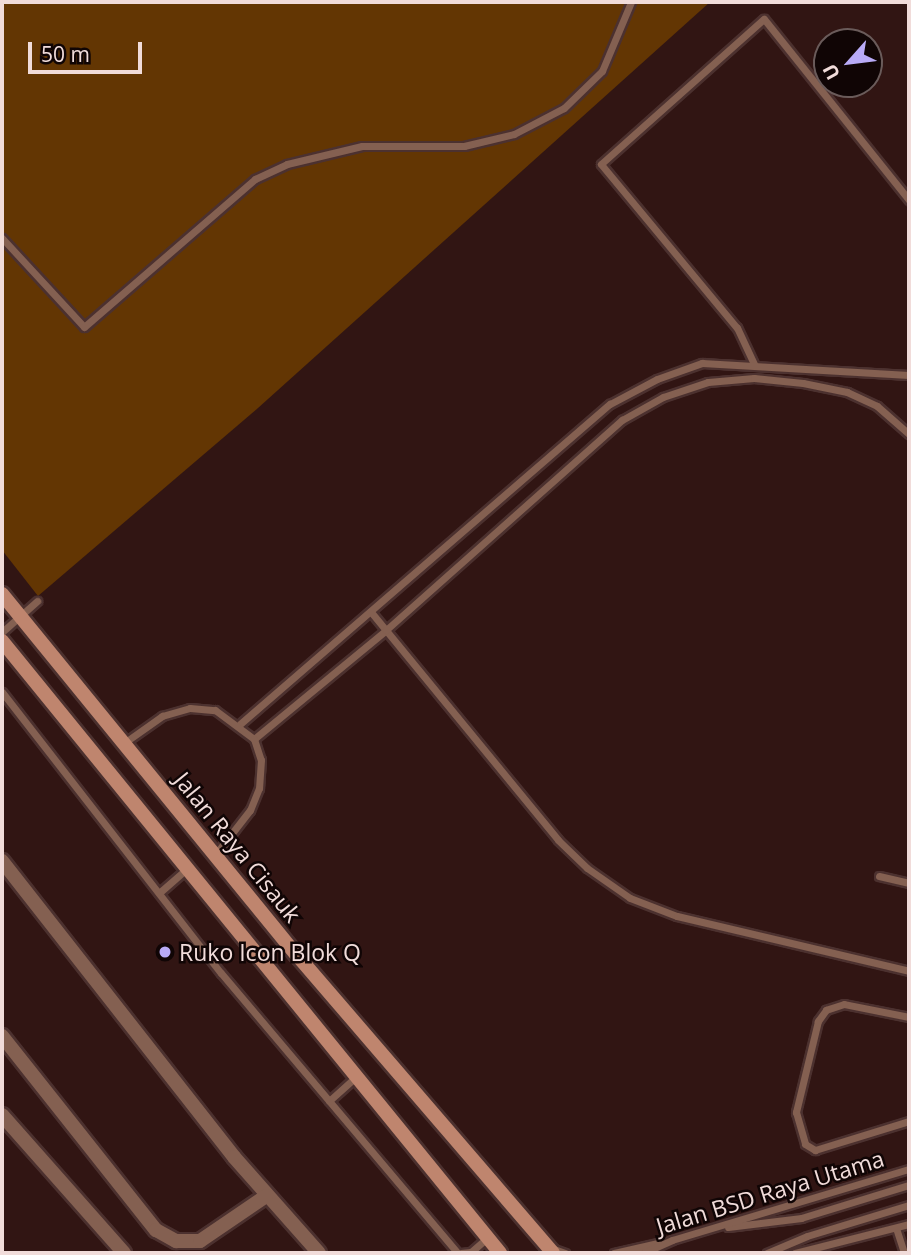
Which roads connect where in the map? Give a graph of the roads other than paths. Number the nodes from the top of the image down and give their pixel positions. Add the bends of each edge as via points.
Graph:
1 (631, 2) edge
2 (909, 200) edge
3 (2, 238) edge
4 (754, 364) junction
5 (909, 375) edge
6 (909, 434) edge
7 (2, 594) edge
8 (37, 601) dead end
9 (371, 612) junction
10 (19, 617) junction
11 (386, 630) junction
12 (2, 632) edge
13 (2, 641) edge
14 (2, 692) edge
15 (240, 724) junction
16 (254, 739) junction
17 (124, 743) junction
18 (215, 855) junction
19 (2, 861) edge
20 (187, 869) junction
21 (879, 876) dead end
22 (909, 883) edge
23 (159, 893) junction
24 (909, 971) edge
25 (909, 1017) edge
26 (2, 1036) edge
27 (357, 1076) junction
28 (329, 1101) junction
29 (2, 1115) edge
30 (909, 1121) edge
31 (909, 1169) edge
32 (909, 1185) edge
33 (266, 1196) junction
34 (909, 1205) edge
35 (909, 1224) edge
36 (713, 1228) junction
37 (897, 1228) junction
38 (487, 1237) junction
39 (672, 1240) junction
40 (550, 1250) edge
41 (821, 1250) edge
42 (124, 1253) edge
43 (319, 1253) edge
44 (459, 1253) edge
45 (500, 1253) edge
46 (565, 1253) edge
47 (614, 1253) edge
48 (643, 1253) edge
49 (767, 1253) edge
50 (795, 1253) edge
51 (904, 1253) edge

1 - 3 lane via 602,71 564,108 514,134 464,146 362,146 288,164 255,179 84,327
2 - 4 lane via 764,19 601,164 737,328
4 - 5 lane
4 - 9 lane via 702,363 657,379 610,404
6 - 11 lane via 877,406 847,392 803,383 708,382 663,397 622,420
7 - 10 main road, Jalan Raya Cisauk
8 - 10 lane
9 - 11 lane
9 - 15 lane
10 - 12 lane
10 - 17 main road, Jalan Raya Cisauk
11 - 16 lane
11 - 24 lane via 558,841 587,869 630,898 677,916
13 - 20 main road via 9,656
14 - 23 lane
15 - 16 lane
15 - 17 lane via 215,710 190,708 162,716
16 - 18 lane via 261,760 259,788 250,810
17 - 18 main road, Jalan Raya Cisauk
18 - 40 main road, Jalan Raya Cisauk
19 - 33 street
20 - 23 lane
20 - 27 main road
21 - 22 lane
23 - 28 lane
25 - 30 lane via 844,1004 826,1010 818,1021 796,1112 811,1149
26 - 33 street via 156,1230 176,1241 200,1241
27 - 28 lane
27 - 38 main road
28 - 44 lane
29 - 42 street
31 - 36 lane, Jalan BSD Raya Utama
32 - 36 lane via 801,1218
33 - 43 street
34 - 49 lane
35 - 37 lane
36 - 39 lane, Jalan BSD Raya Utama
37 - 41 lane
37 - 51 lane
38 - 44 lane via 471,1252
38 - 45 main road
39 - 47 lane
39 - 48 lane, Jalan BSD Raya Utama
40 - 46 lane
41 - 50 lane

